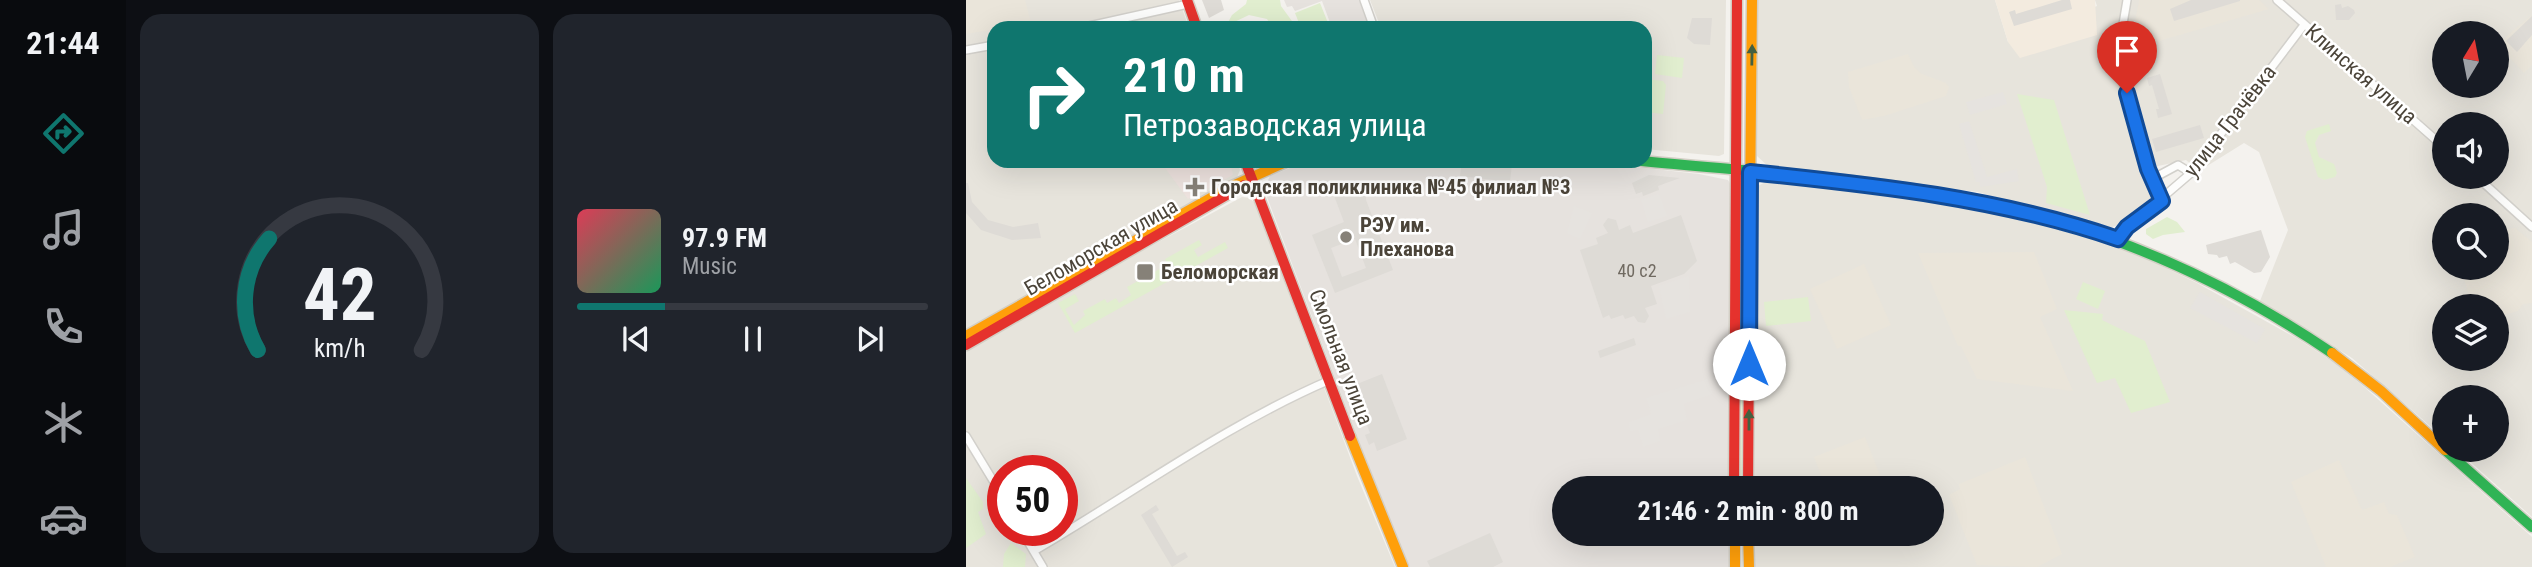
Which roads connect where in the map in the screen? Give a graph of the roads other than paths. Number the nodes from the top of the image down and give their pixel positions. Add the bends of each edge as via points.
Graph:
1 (1364, 0) edge
2 (1737, 0) edge
3 (1752, 0) edge
4 (2127, 0) edge
5 (2277, 0) edge
6 (1187, 2) edge
7 (1109, 21) edge
8 (1194, 21) edge
9 (1372, 21) edge
10 (2304, 24) junction
11 (987, 46) edge
12 (966, 50) edge
13 (1736, 93) junction
14 (1751, 93) junction
15 (2432, 137) edge
16 (1652, 162) edge
17 (1248, 168) edge
18 (1274, 168) edge
19 (1735, 171) junction
20 (1750, 172) junction
21 (2191, 173) junction
22 (1253, 178) junction
23 (2152, 179) junction
24 (2490, 189) edge
25 (2162, 201) junction
26 (2532, 227) edge
27 (2118, 239) junction
28 (966, 336) edge
29 (966, 345) edge
30 (1330, 380) junction
31 (966, 436) edge
32 (2432, 439) edge
33 (2459, 462) edge
34 (987, 471) edge
35 (1734, 476) edge
36 (1748, 476) edge
37 (2532, 527) edge
38 (1031, 546) edge
39 (1735, 546) edge
40 (1748, 546) edge
41 (1034, 551) junction
42 (1043, 567) edge
43 (1403, 567) edge
44 (1735, 567) edge
45 (1749, 567) edge

1 - 9 street
2 - 13 main road
14 -> 3 main road
4 - 23 street via 2121,73
5 - 10 street, Клинская улица
6 - 7 street
6 - 8 main road
10 - 15 street, Клинская улица
10 - 21 street, улица Грачёвка
11 - 12 street
13 - 14 street via 1745,101
13 - 19 main road
14 - 20 main road
16 - 19 main road
17 - 22 main road, Смольная улица
18 - 22 main road, Беломорская улица
19 - 20 main road
19 - 35 main road
20 - 27 main road via 1977,200
36 -> 20 main road
21 - 23 street via 2178,166
21 - 25 street, улица Грачёвка
22 - 28 main road, Беломорская улица
22 - 29 main road, Беломорская улица
22 - 30 main road, Смольная улица
23 - 25 street
24 - 26 street
25 - 27 street, улица Грачёвка
27 - 32 main road via 2199,275 2308,337 2343,361
30 - 41 street via 1166,468
30 - 43 main road, Смольная улица
31 - 34 street
33 - 37 main road
38 - 41 street
39 - 44 main road
40 - 45 main road
41 - 42 street

